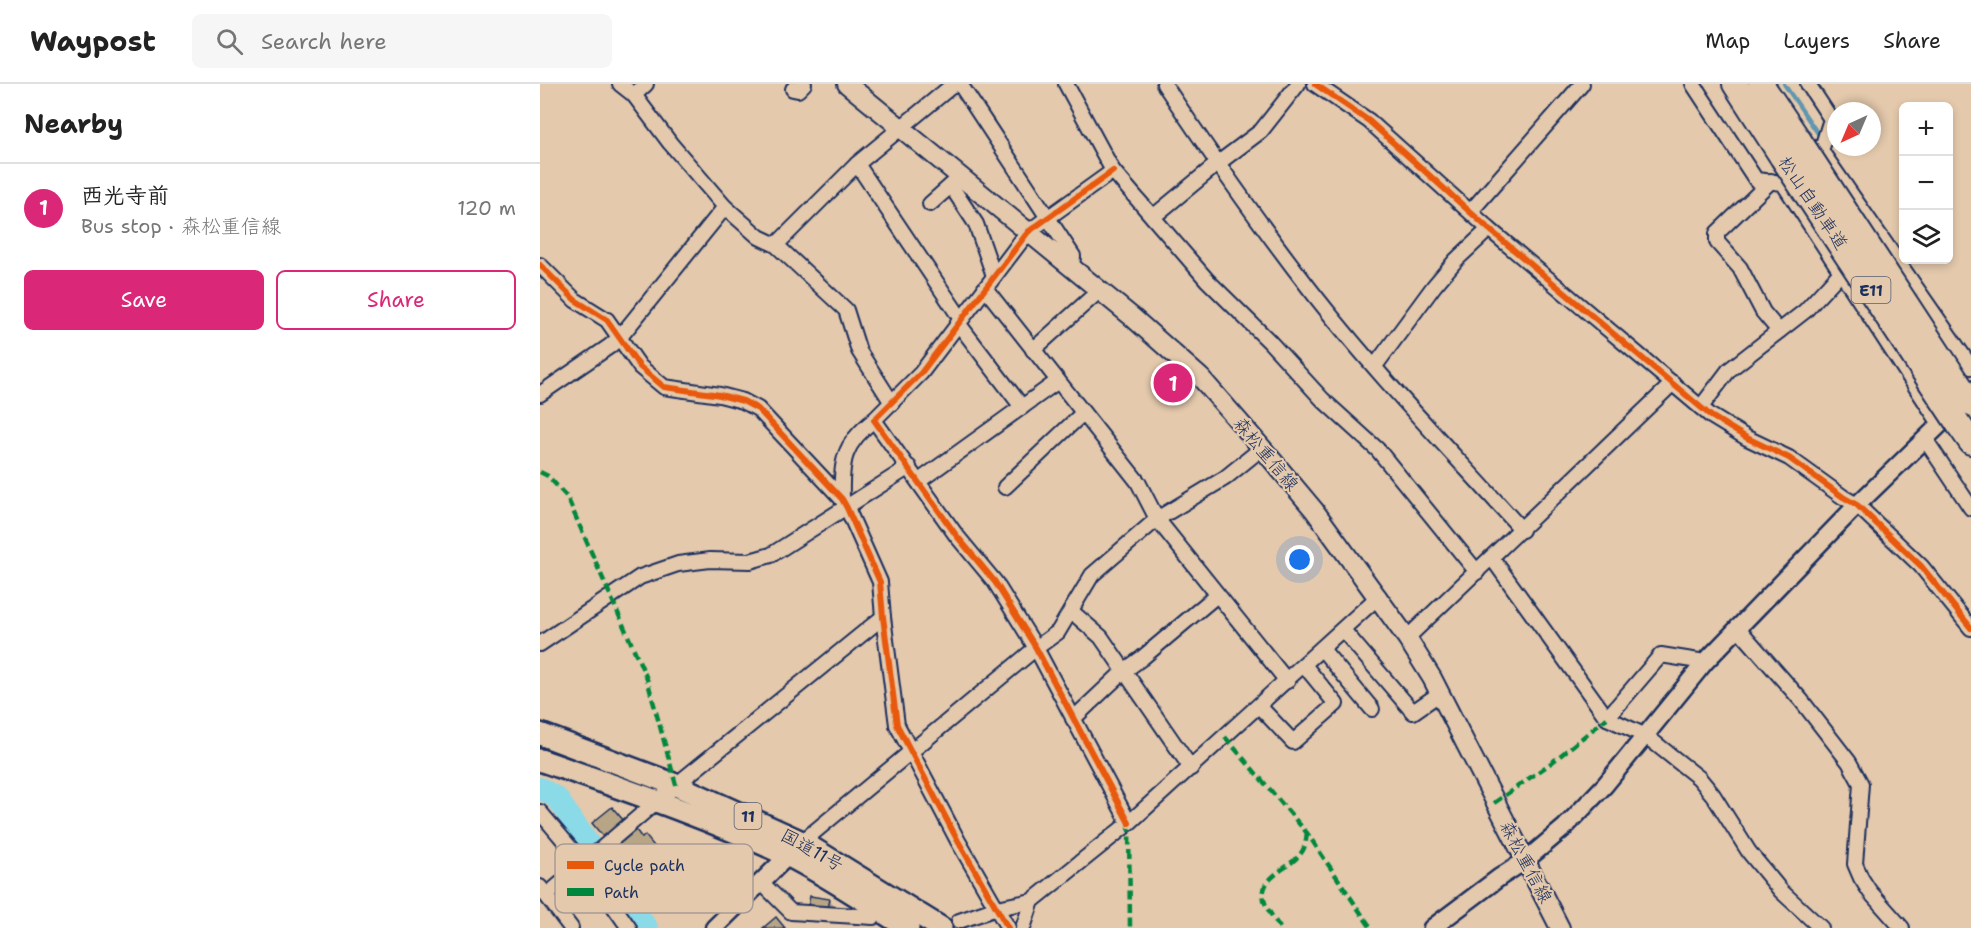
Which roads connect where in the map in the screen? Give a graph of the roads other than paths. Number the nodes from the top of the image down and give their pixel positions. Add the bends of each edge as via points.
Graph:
1 (620, 84) edge
2 (646, 84) edge
3 (847, 84) edge
4 (954, 84) edge
5 (960, 84) edge
6 (1066, 84) edge
7 (1164, 84) edge
8 (1298, 84) edge
9 (1316, 84) edge
10 (1582, 84) edge
11 (1693, 84) edge
12 (1735, 84) edge
13 (1761, 84) edge
14 (1808, 84) edge
15 (634, 95) junction
16 (902, 128) junction
17 (1791, 149) junction
18 (857, 164) junction
19 (1217, 164) junction
20 (1113, 171) junction
21 (956, 181) junction
22 (1771, 181) junction
23 (930, 204) dead end
24 (725, 207) junction
25 (1471, 211) junction
26 (1047, 218) junction
27 (1153, 218) junction
28 (1489, 228) junction
29 (1028, 232) junction
30 (776, 245) junction
31 (540, 265) edge
32 (1072, 268) junction
33 (1841, 272) junction
34 (994, 276) junction
35 (985, 288) junction
36 (1100, 291) junction
37 (960, 321) junction
38 (1779, 331) junction
39 (620, 337) junction
40 (1033, 350) junction
41 (1375, 366) junction
42 (1971, 367) edge
43 (1058, 381) junction
44 (1673, 383) junction
45 (540, 394) edge
46 (1971, 395) edge
47 (892, 403) junction
48 (1971, 404) edge
49 (1022, 407) junction
50 (1701, 407) junction
51 (1083, 413) junction
52 (874, 420) junction
53 (1957, 430) edge
54 (1925, 439) junction
55 (1262, 448) junction
56 (909, 467) junction
57 (919, 481) junction
58 (1005, 487) dead end
59 (844, 504) junction
60 (1857, 505) junction
61 (1971, 508) edge
62 (1156, 519) junction
63 (1522, 530) junction
64 (1492, 558) junction
65 (1476, 572) junction
66 (1217, 595) junction
67 (1379, 596) junction
68 (1071, 611) junction
69 (883, 617) junction
70 (1737, 627) junction
71 (1971, 628) edge
72 (1342, 630) junction
73 (1407, 638) junction
74 (540, 644) edge
75 (1036, 648) junction
76 (1322, 649) junction
77 (1705, 662) junction
78 (1304, 665) junction
79 (1124, 671) junction
80 (1287, 681) junction
81 (1439, 694) junction
82 (1259, 706) junction
83 (1372, 709) dead end
84 (1607, 718) junction
85 (1073, 719) junction
86 (540, 734) edge
87 (1646, 736) junction
88 (911, 751) junction
89 (540, 760) edge
90 (1191, 768) junction
91 (676, 785) junction
92 (659, 801) junction
93 (540, 812) edge
94 (1129, 824) junction
95 (569, 844) edge
96 (608, 844) edge
97 (795, 849) junction
98 (1526, 860) junction
99 (761, 882) junction
100 (753, 890) edge
101 (543, 891) edge
102 (1032, 901) junction
103 (555, 906) edge
104 (996, 908) junction
105 (878, 909) junction
106 (560, 913) edge
107 (619, 913) edge
108 (729, 913) edge
109 (950, 924) edge
110 (572, 928) edge
111 (629, 928) edge
112 (714, 928) edge
113 (908, 928) edge
114 (1008, 928) edge
115 (1023, 928) edge
116 (1432, 928) edge
117 (1560, 928) edge
118 (1821, 928) edge
119 (1902, 928) edge

1 - 15 street
2 - 15 street
3 - 16 main road, 森松重信線
4 - 16 street
5 - 26 street
6 - 20 street
7 - 19 street
8 - 19 street via 1261,131
9 - 25 street via 1369,121
10 - 25 street
11 - 22 street via 1756,180
12 - 17 highway, 松山自動車道 / E11
13 - 17 highway, 松山自動車道 / E11
14 - 42 street via 1831,119 1821,151
15 - 24 street
16 - 18 street
16 - 21 main road, 森松重信線
17 - 48 highway, 松山自動車道 / E11, bridge
17 - 53 highway, 松山自動車道 / E11, bridge
18 - 30 street
18 - 37 street
19 - 27 street
19 - 41 street via 1310,289
20 - 26 street
20 - 27 street
21 - 23 street
21 - 29 main road, 森松重信線
21 - 34 street
22 - 33 street via 1783,183
22 - 38 street via 1717,233 1717,242 1740,268 1763,312
24 - 30 street via 759,237
24 - 39 street
25 - 28 street
26 - 29 street
26 - 32 street via 1073,256
27 - 65 street via 1323,400 1378,450
28 - 41 street via 1434,286
28 - 44 street
29 - 32 main road, 森松重信線
29 - 34 street
30 - 47 street via 846,310 859,351
31 - 39 street via 574,300 607,320
32 - 36 main road, 森松重信線
33 - 38 street via 1805,311
33 - 53 street
34 - 35 street
35 - 37 street
35 - 40 street
36 - 40 street
36 - 55 main road, 森松重信線 via 1200,378
37 - 47 street via 921,373
37 - 49 street
38 - 50 street via 1729,370
39 - 45 street
39 - 59 street via 640,367 664,387 720,395 758,409
40 - 43 street
41 - 63 street
43 - 49 street
43 - 51 street
44 - 50 street
44 - 63 street
46 - 53 street
47 - 52 street
49 - 57 street
50 - 60 street via 1732,429 1789,458
51 - 58 street
51 - 62 street via 1137,482
52 - 56 street
52 - 59 street via 846,450 841,474
53 - 54 street
54 - 60 street
54 - 61 street
55 - 62 street via 1225,478
55 - 67 main road, 森松重信線
56 - 57 street
56 - 59 street
57 - 75 street via 995,582
59 - 69 street via 880,582
59 - 74 street via 771,555 750,561 678,564 640,577
60 - 70 street
60 - 71 street via 1921,566
62 - 66 street
62 - 68 street via 1092,575
63 - 64 street
64 - 65 street
64 - 84 street
65 - 73 street
66 - 79 street
66 - 80 street
67 - 72 street
67 - 73 main road, 森松重信線
68 - 75 street via 1058,632
68 - 79 street via 1101,637
69 - 88 street via 897,725
69 - 91 street
70 - 77 street
70 - 119 street via 1849,762 1862,792 1855,864 1870,892
72 - 76 street
72 - 81 street via 1413,712
73 - 81 main road, 森松重信線
75 - 85 street
75 - 88 street
76 - 78 street
76 - 83 street
77 - 84 street via 1661,655
77 - 87 street
78 - 80 street
78 - 82 street via 1336,704 1293,742
79 - 85 street
79 - 90 street
80 - 82 street
81 - 98 main road, 森松重信線
82 - 90 street
84 - 87 street
85 - 94 street
86 - 91 highway, 国道11号 / 11
87 - 98 street via 1581,810
87 - 118 street via 1699,778 1749,852 1781,891
88 - 97 street
88 - 104 street
89 - 92 highway, 国道11号 / 11
90 - 94 street
91 - 92 street
91 - 97 highway, 国道11号 / 11
92 - 96 street
92 - 97 highway, 国道11号 / 11
93 - 95 street
94 - 102 street
97 - 99 street
97 - 105 highway, 国道11号 / 11 via 832,880
97 - 109 highway, 国道11号 / 11
98 - 116 street
98 - 117 main road, 森松重信線
99 - 100 street
99 - 105 street via 791,912 873,917
101 - 103 street
102 - 104 street
102 - 115 street
104 - 109 street
104 - 114 street
105 - 113 highway, 国道11号 / 11
106 - 110 street
107 - 111 street
108 - 112 street

